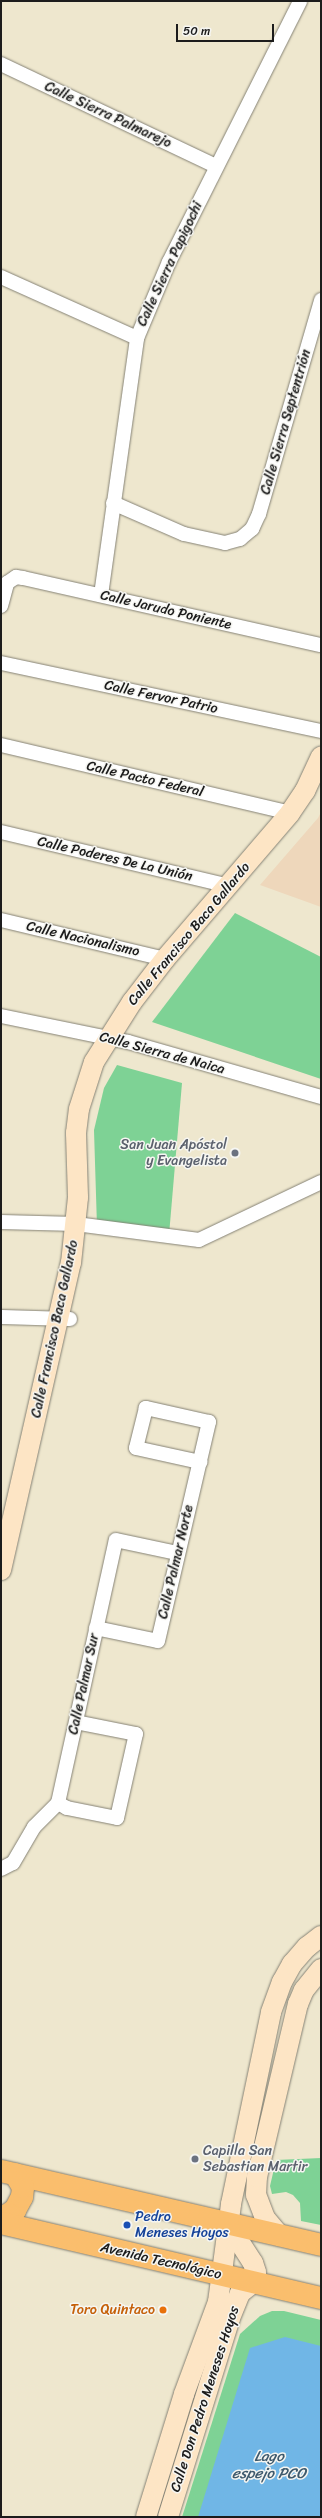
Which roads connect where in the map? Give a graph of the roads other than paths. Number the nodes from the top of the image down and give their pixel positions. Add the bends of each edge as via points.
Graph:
1 (300, 1) edge
2 (1, 64) edge
3 (216, 166) junction
4 (1, 277) edge
5 (321, 300) edge
6 (137, 338) junction
7 (112, 503) junction
8 (101, 595) junction
9 (1, 606) edge
10 (321, 645) edge
11 (1, 663) edge
12 (321, 731) edge
13 (1, 745) edge
14 (321, 756) edge
15 (290, 813) junction
16 (1, 832) edge
17 (229, 886) junction
18 (1, 920) edge
19 (166, 959) junction
20 (1, 1016) edge
21 (108, 1038) junction
22 (321, 1097) edge
23 (321, 1182) edge
24 (1, 1222) edge
25 (76, 1224) junction
26 (1, 1317) edge
27 (64, 1319) junction
28 (200, 1462) junction
29 (177, 1553) junction
30 (1, 1570) edge
31 (96, 1628) junction
32 (76, 1722) junction
33 (58, 1803) junction
34 (2, 1869) edge
35 (321, 1936) edge
36 (321, 1969) edge
37 (8, 2173) edge
38 (1, 2219) edge
39 (1, 2223) edge
40 (228, 2224) junction
41 (280, 2236) junction
42 (321, 2245) edge
43 (221, 2274) junction
44 (254, 2282) junction
45 (321, 2298) edge
46 (149, 2509) edge
47 (169, 2512) edge

1 - 3 street, Calle Sierra Papigochi
2 - 3 street, Calle Sierra Palmarejo
3 - 6 street, Calle Sierra Papigochi via 163,275
4 - 6 street
5 - 7 street, Calle Sierra Septentrión via 259,514 252,528 240,540 225,543 184,534
6 - 7 street, Calle Sierra Papigochi
7 - 8 street, Calle Sierra Papigochi
8 - 9 street, Calle Jarudo Poniente via 23,578 11,579 4,590
8 - 10 street, Calle Jarudo Poniente
11 - 12 street, Calle Fervor Patrio
13 - 15 street, Calle Pacto Federal
14 - 15 street, Calle Francisco Baca Gallardo via 306,791
15 - 17 street, Calle Francisco Baca Gallardo
16 - 17 street, Calle Poderes De La Unión
17 - 19 street, Calle Francisco Baca Gallardo
18 - 19 street, Calle Nacionalismo
19 - 21 street, Calle Francisco Baca Gallardo
20 - 21 street, Calle Sierra de Naica
21 - 22 street, Calle Sierra de Naica
21 - 25 street, Calle Francisco Baca Gallardo via 94,1062 79,1110 76,1133
23 - 25 street via 199,1240
24 - 25 street
25 - 27 street, Calle Francisco Baca Gallardo
26 - 27 street
27 - 30 street, Calle Francisco Baca Gallardo
28 - 28 street, Calle Palmar Norte via 136,1448 146,1408 209,1422
28 - 29 street, Calle Palmar Norte
29 - 31 street, Calle Palmar Sur via 116,1540
29 - 31 street, Calle Palmar Norte via 158,1641
31 - 32 street, Calle Palmar Sur
32 - 33 street, Calle Palmar Sur
32 - 33 street via 136,1734 117,1818 67,1808
33 - 34 street via 34,1827 13,1863
35 - 40 street, Calle Don Pedro Meneses Hoyos via 306,1947 292,1964 271,2012
36 - 41 street via 304,1990 296,2011 257,2177 256,2195 266,2218
37 - 38 main road via 22,2187 22,2197 15,2210
37 - 40 main road
39 - 43 main road, Avenida Tecnológico
40 - 41 main road
40 - 43 street, Calle Don Pedro Meneses Hoyos
40 - 44 street via 253,2262 256,2272
41 - 42 main road
43 - 44 main road, Avenida Tecnológico
43 - 46 street, Calle Don Pedro Meneses Hoyos via 218,2302 184,2394
44 - 45 main road, Avenida Tecnológico
44 - 47 street, Calle Don Pedro Meneses Hoyos via 240,2293 230,2318
46 - 47 street

